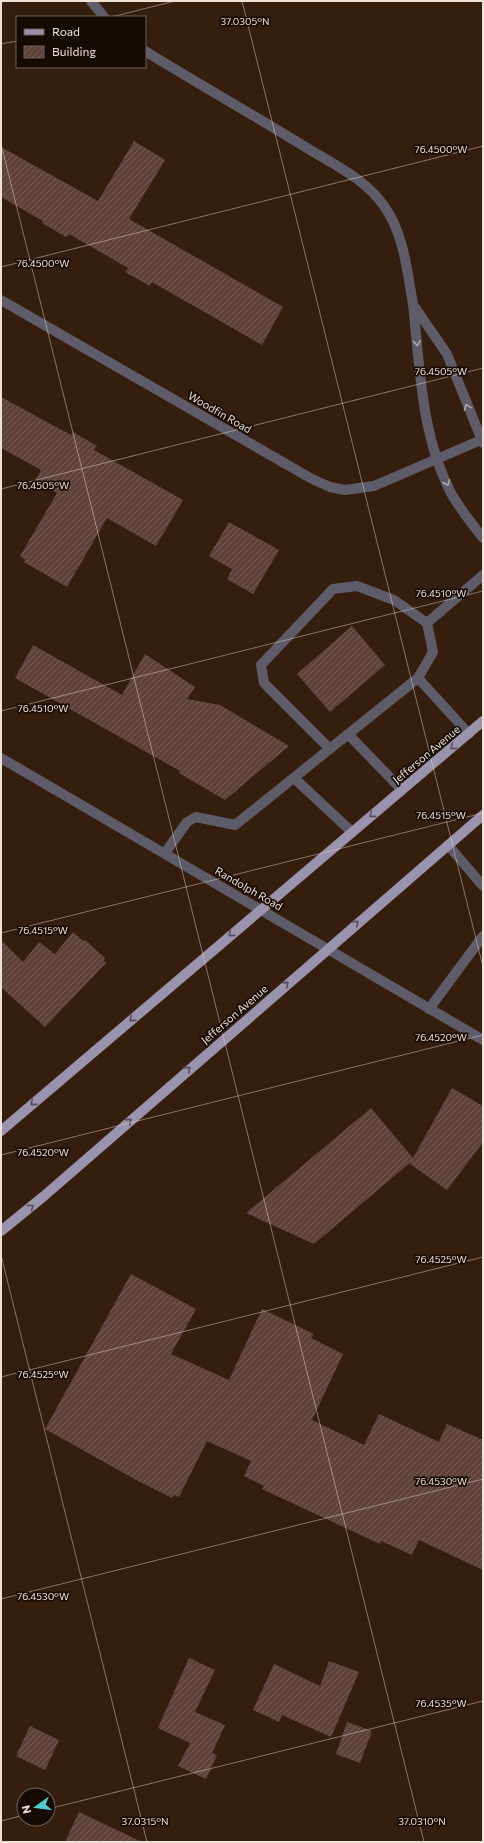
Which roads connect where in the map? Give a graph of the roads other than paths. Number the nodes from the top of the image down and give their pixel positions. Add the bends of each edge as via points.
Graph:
1 (91, 1) edge
2 (103, 16) edge
3 (146, 52) edge
4 (1, 300) edge
5 (413, 304) junction
6 (482, 441) edge
7 (437, 459) junction
8 (483, 538) edge
9 (483, 575) edge
10 (427, 623) junction
11 (418, 678) junction
12 (483, 722) edge
13 (348, 734) junction
14 (469, 734) junction
15 (330, 749) junction
16 (1, 758) edge
17 (294, 778) junction
18 (402, 790) junction
19 (483, 815) edge
20 (352, 832) junction
21 (448, 845) junction
22 (165, 853) junction
23 (483, 886) edge
24 (261, 909) junction
25 (483, 936) edge
26 (327, 949) junction
27 (429, 1009) junction
28 (483, 1040) edge
29 (1, 1130) edge
30 (1, 1231) edge

1 - 2 street
3 - 5 street via 293,139 370,190 384,205 394,222 405,257
4 - 7 street, Woodfin Road via 312,480 330,487 345,490 374,486
6 -> 5 street, Woodfin Road via 447,354
5 -> 7 street via 424,407
6 - 7 street, Woodfin Road
7 -> 8 street via 452,494
9 - 10 street
10 - 11 street via 433,652
10 - 15 street via 394,600 357,586 333,589 261,665 264,683
11 - 13 street
11 - 14 street
12 - 14 main road, Jefferson Avenue
13 - 15 street
13 - 18 street
14 -> 18 main road, Jefferson Avenue
15 - 17 street
16 - 22 street, Randolph Road
17 - 20 street
17 - 22 street via 235,825 196,817 187,822
18 -> 20 main road, Jefferson Avenue
19 - 21 main road, Jefferson Avenue
20 - 24 main road, Jefferson Avenue
21 - 23 street
26 -> 21 main road, Jefferson Avenue
22 - 24 street, Randolph Road
24 - 26 street, Randolph Road
24 -> 29 main road, Jefferson Avenue
25 - 27 street
26 - 27 street, Randolph Road
30 -> 26 main road, Jefferson Avenue
27 - 28 street, Randolph Road

